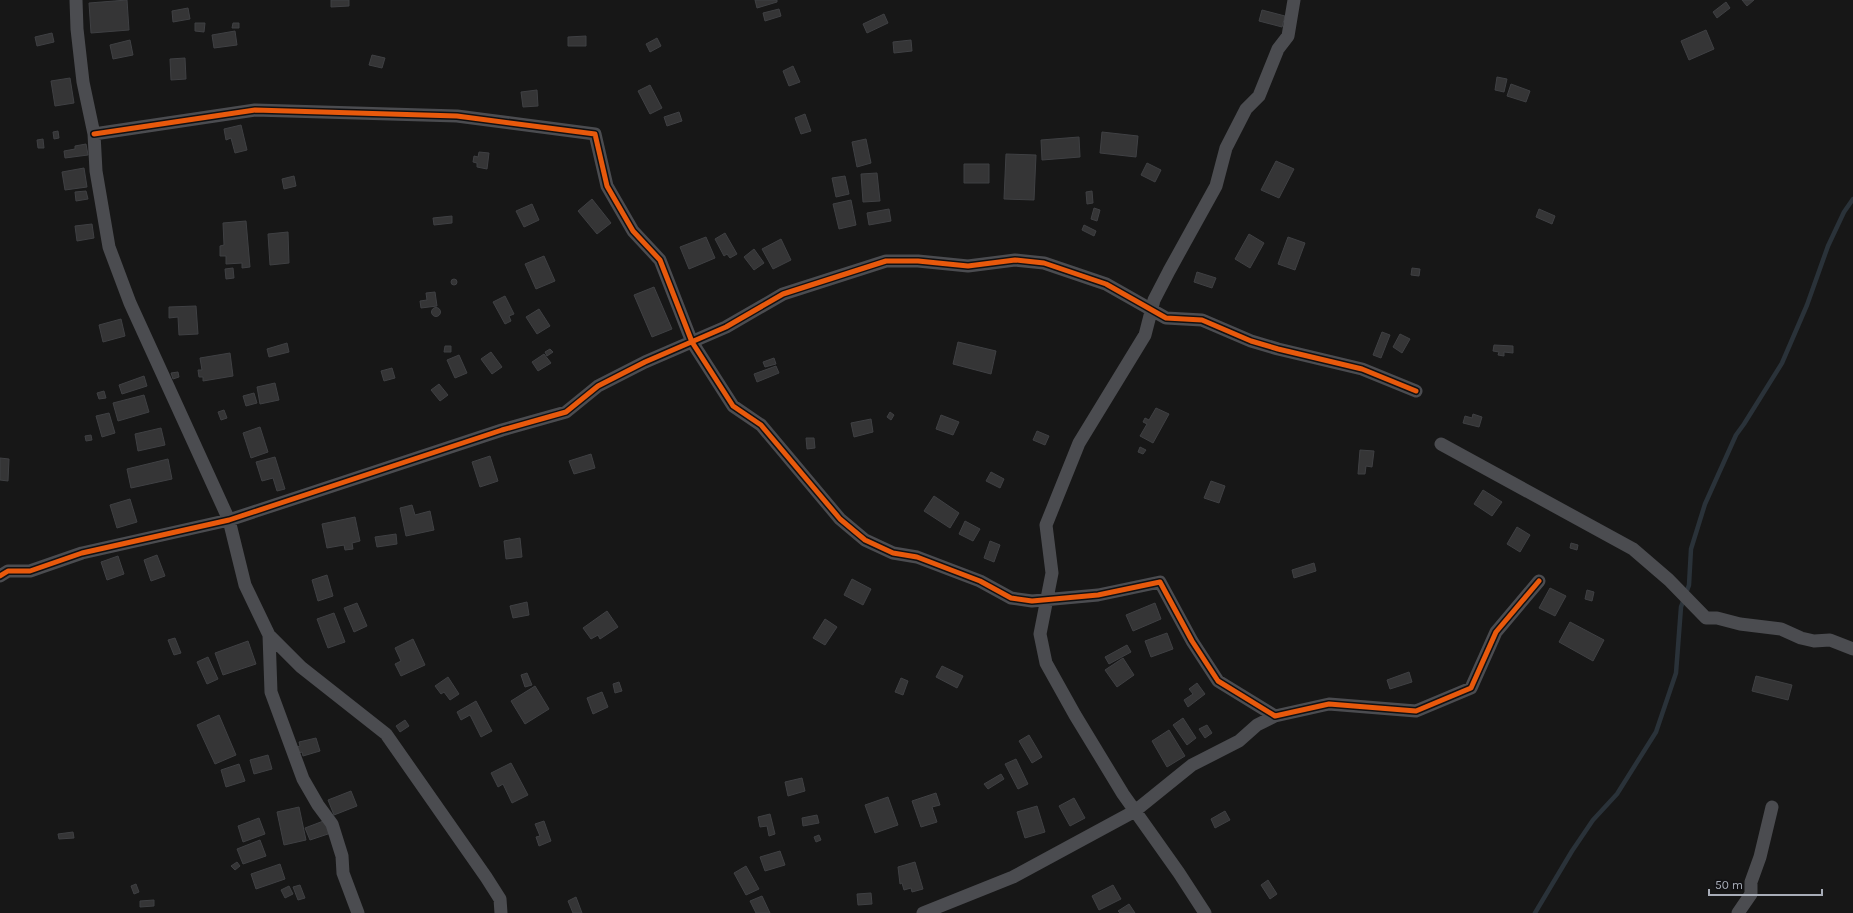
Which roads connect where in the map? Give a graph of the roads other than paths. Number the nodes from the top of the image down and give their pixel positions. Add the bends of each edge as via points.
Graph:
1 (76, 0) edge
2 (1294, 0) edge
3 (94, 134) junction
4 (1152, 309) junction
5 (692, 342) junction
6 (1416, 391) dead end
7 (1441, 444) dead end
8 (229, 520) junction
9 (0, 576) edge
10 (1539, 581) dead end
11 (1046, 600) junction
12 (270, 635) junction
13 (1853, 649) edge
14 (1275, 716) junction
15 (1772, 807) dead end
16 (1135, 811) junction
17 (358, 913) edge
18 (501, 913) edge
19 (923, 913) edge
20 (1205, 913) edge
21 (1738, 913) edge

1 - 3 street via 83,82
2 - 4 street via 1288,36 1278,49 1260,96 1246,109 1226,148 1216,186 1168,271
3 - 5 street via 255,110 457,116 595,134 607,186 633,231 660,260
3 - 8 street via 96,171 109,247 130,303
4 - 5 street via 1106,284 1044,263 1015,260 968,266 886,261 782,294 726,327
4 - 6 street via 1166,318 1202,320 1251,341 1362,369
4 - 11 street via 1145,335 1079,442 1046,525 1052,573
5 - 8 street via 598,386 566,412 502,430
5 - 11 street via 733,406 762,425 840,519 865,540 893,553 918,557 980,581 1011,598
7 - 13 street via 1632,549 1706,618 1781,629 1801,638 1814,641 1830,640
8 - 9 street via 82,553 30,571 8,571
8 - 12 street via 245,585
10 - 14 street via 1496,632 1471,688 1416,711 1329,704
11 - 14 street via 1098,595 1160,582 1192,641 1218,681
11 - 16 street via 1040,634 1046,663 1079,722
12 - 17 street via 270,692 303,779 332,824 342,856 343,873
12 - 18 street via 302,667 386,734 486,877 500,899
14 - 16 street via 1257,725 1239,741 1192,765
15 - 21 street via 1750,894
16 - 19 street via 1013,877
16 - 20 street

